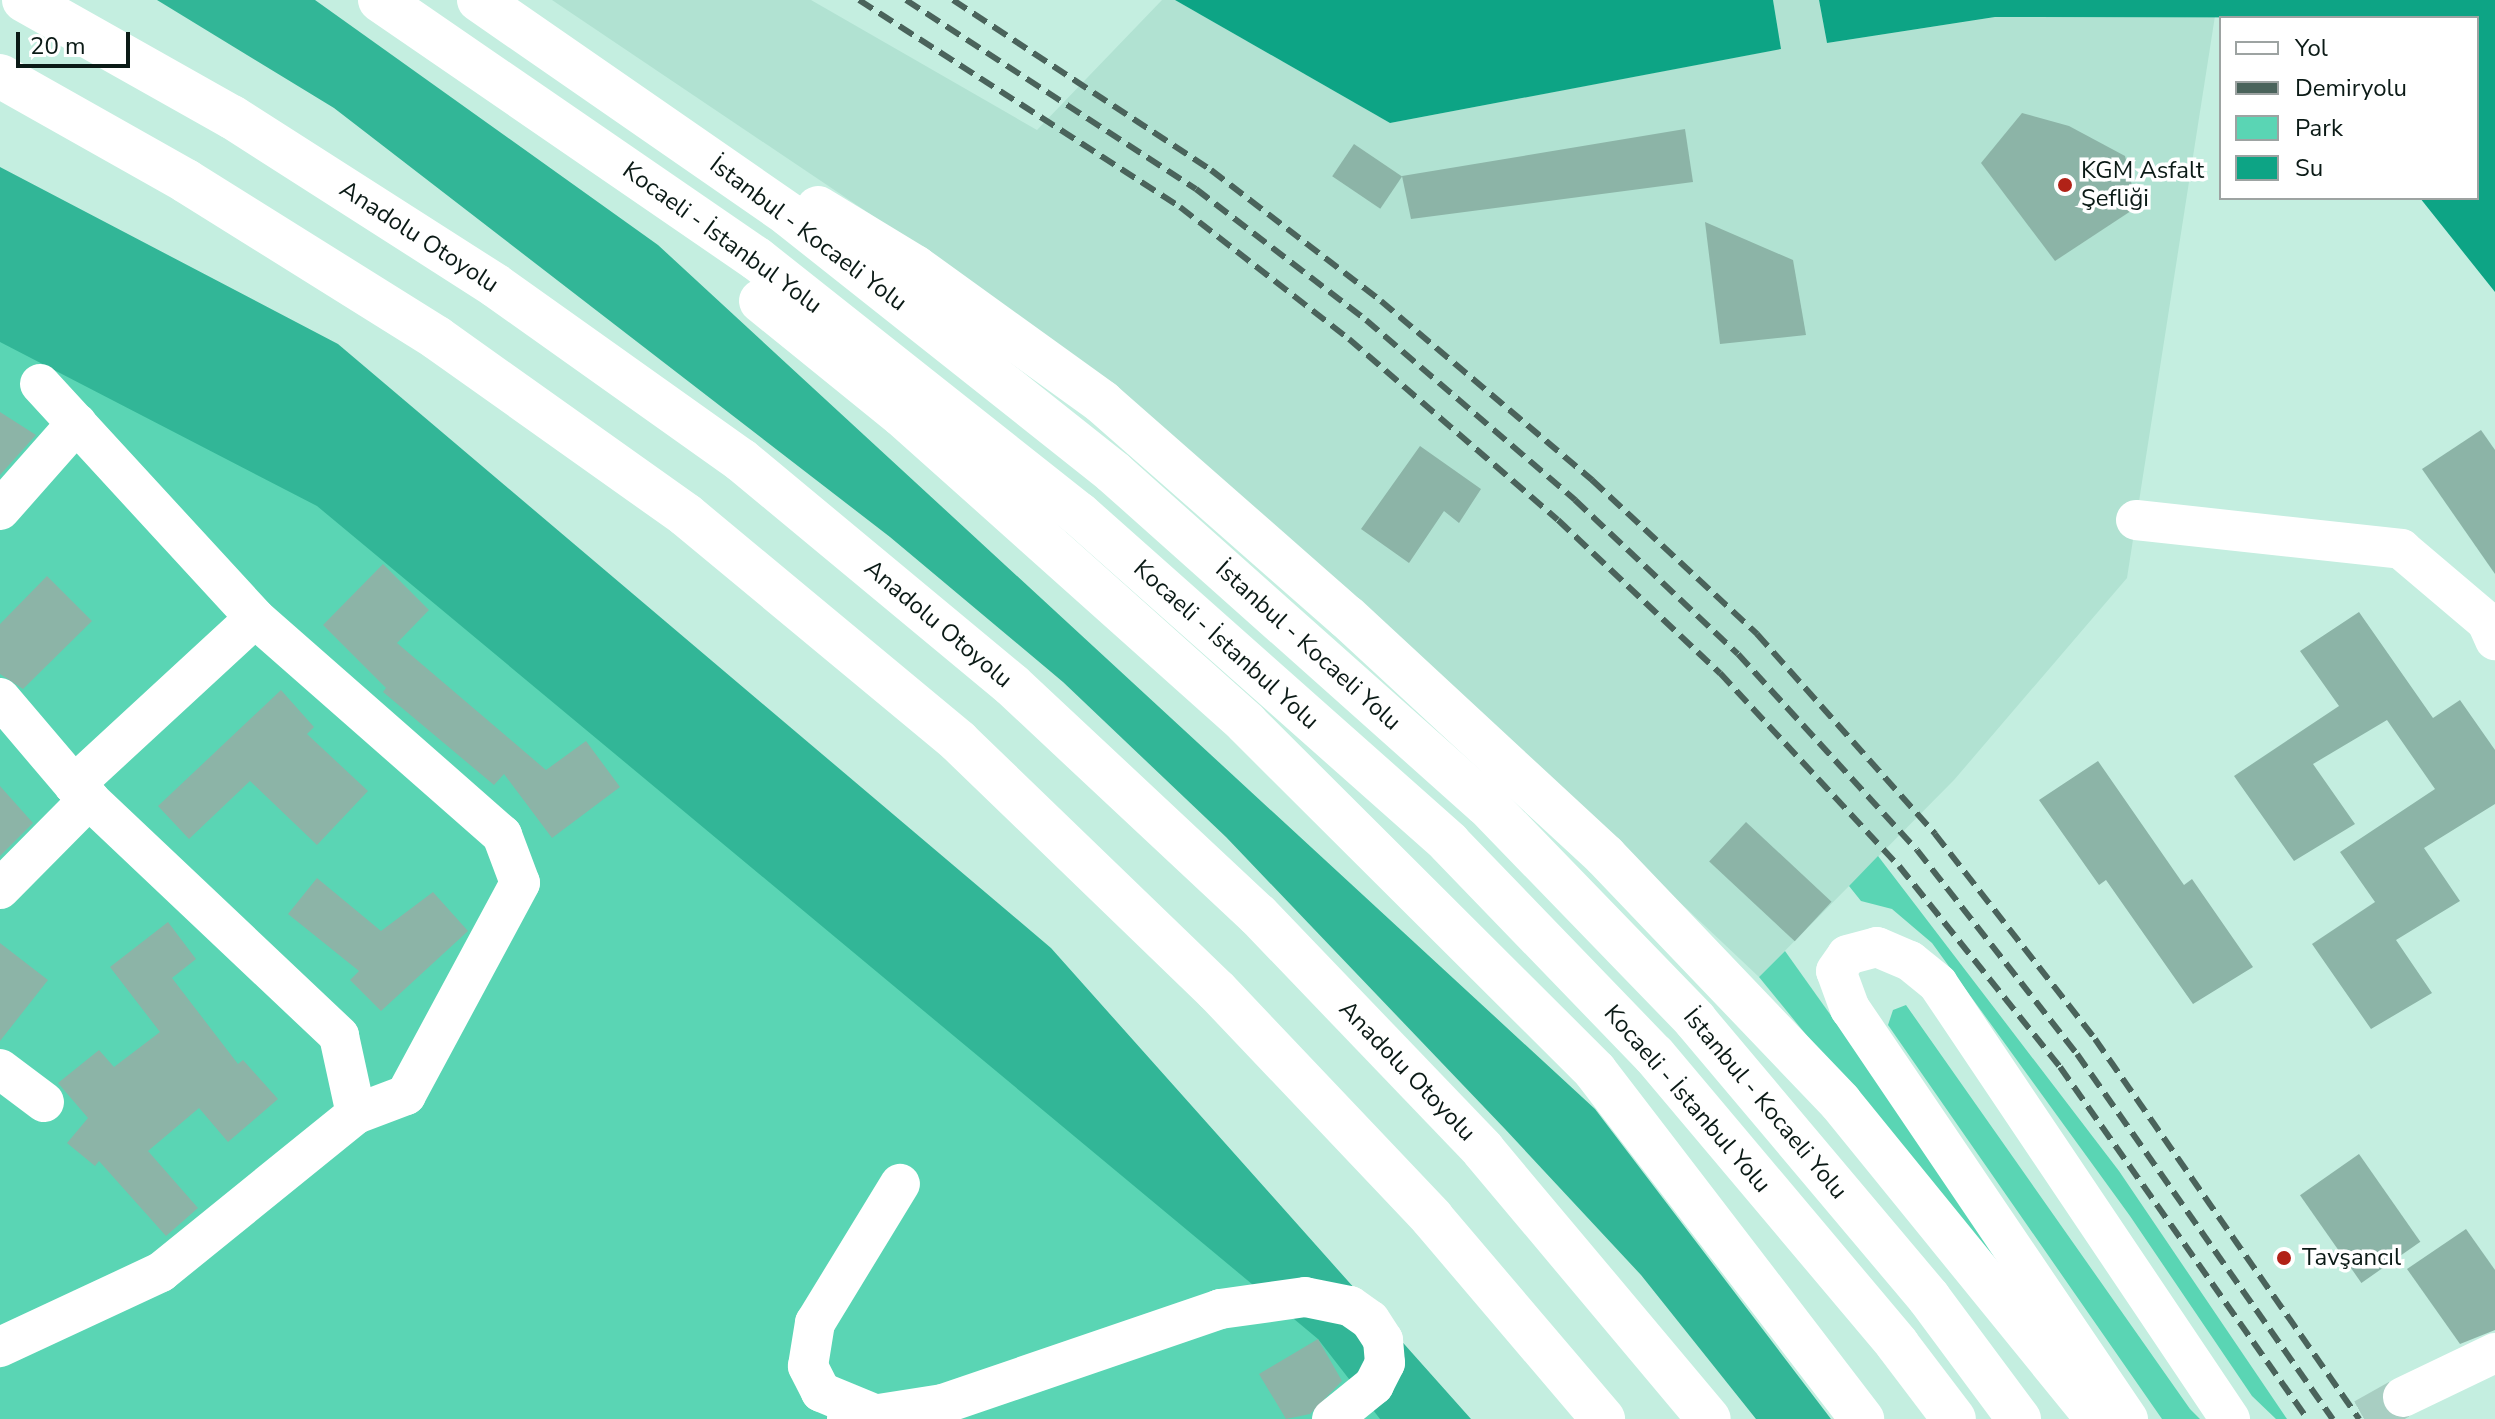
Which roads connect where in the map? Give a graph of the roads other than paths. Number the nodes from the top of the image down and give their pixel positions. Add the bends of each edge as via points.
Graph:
1 (24, 0) edge
2 (349, 0) edge
3 (380, 0) edge
4 (479, 0) edge
5 (542, 41) junction
6 (0, 76) edge
7 (40, 384) dead end
8 (77, 423) junction
9 (0, 510) edge
10 (2136, 520) dead end
11 (255, 618) junction
12 (2495, 640) edge
13 (0, 698) edge
14 (82, 792) junction
15 (0, 889) edge
16 (0, 1069) edge
17 (44, 1102) dead end
18 (356, 1114) junction
19 (900, 1184) dead end
20 (0, 1347) edge
21 (2066, 1352) junction
22 (2495, 1353) edge
23 (2403, 1397) tunnel mouth
24 (863, 1418) edge
25 (1332, 1419) edge
26 (1603, 1419) edge
27 (1709, 1419) edge
28 (1862, 1419) edge
29 (1954, 1419) edge
30 (1983, 1419) edge
31 (2019, 1419) edge
32 (2098, 1419) edge
33 (2128, 1419) edge
34 (2230, 1419) edge

1 - 27 highway, Anadolu Otoyolu via 232,117 496,286 741,460 1012,685 1258,915 1483,1150
2 - 28 highway via 728,274 902,415 1246,723 1595,1071
3 - 29 highway, Kocaeli - İstanbul Yolu via 757,259 1091,525 1449,843 1654,1055
4 - 5 highway, İstanbul - Kocaeli Yolu
5 - 21 highway via 915,267 1137,433 1605,856 1840,1102
5 - 31 highway, İstanbul - Kocaeli Yolu via 789,215 1113,472 1486,804 1695,1020 1929,1298
6 - 26 highway via 186,181 437,338 686,515 958,741 1216,990 1432,1218
7 - 8 street
8 - 9 street
8 - 11 street
10 - 12 street via 2401,549 2487,622
11 - 14 street
11 - 18 street via 502,835 520,883 406,1095
13 - 14 street
14 - 15 street
14 - 18 street via 339,1036
16 - 17 street
18 - 20 street via 161,1272
19 - 24 street via 815,1323 808,1366 821,1392
21 - 30 highway
21 - 32 highway
21 - 33 street
21 - 34 street via 1850,1009 1836,971 1847,955 1877,947 1910,961 1938,984
22 - 23 street
24 - 25 street via 943,1404 1220,1309 1305,1297 1350,1306 1370,1320 1383,1340 1385,1363 1374,1385

